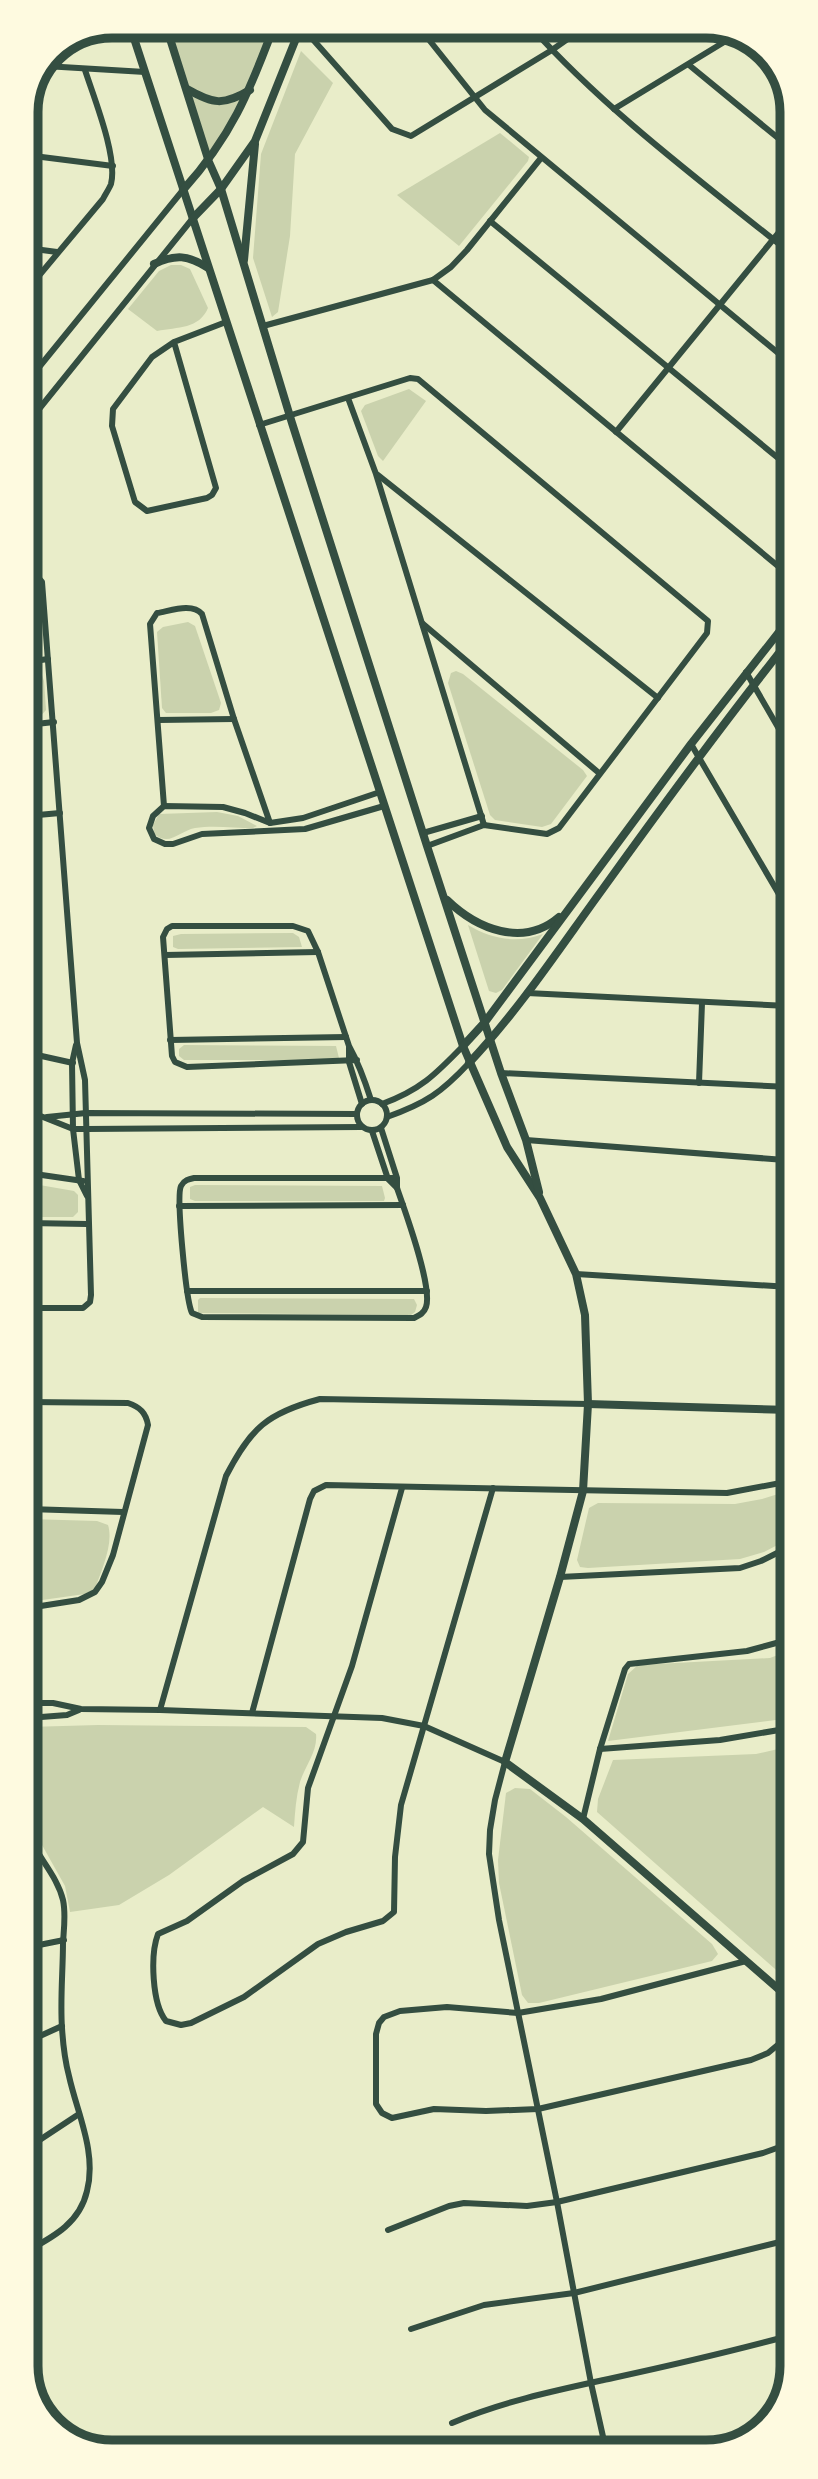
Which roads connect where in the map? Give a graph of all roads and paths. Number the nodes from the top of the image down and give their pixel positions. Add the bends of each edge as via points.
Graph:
1 (134, 39) edge
2 (170, 39) edge
3 (269, 39) edge
4 (296, 39) edge
5 (312, 39) edge
6 (428, 39) edge
7 (542, 39) edge
8 (568, 39) edge
9 (726, 41) edge
10 (552, 50) junction
11 (689, 65) junction
12 (54, 67) edge
13 (85, 70) junction
14 (145, 72) junction
15 (187, 89) junction
16 (250, 90) junction
17 (474, 98) junction
18 (614, 109) junction
19 (780, 140) edge
20 (255, 141) junction
21 (39, 157) edge
22 (541, 158) junction
23 (209, 162) junction
24 (113, 166) junction
25 (221, 189) junction
26 (183, 190) junction
27 (193, 218) junction
28 (490, 221) junction
29 (780, 231) edge
30 (773, 240) junction
31 (780, 245) edge
32 (39, 250) edge
33 (57, 252) junction
34 (154, 264) junction
35 (243, 266) junction
36 (208, 268) junction
37 (39, 275) edge
38 (433, 280) junction
39 (720, 305) junction
40 (226, 322) junction
41 (263, 326) junction
42 (174, 342) junction
43 (780, 355) edge
44 (39, 367) edge
45 (669, 368) junction
46 (348, 398) junction
47 (39, 409) edge
48 (290, 416) junction
49 (259, 425) junction
50 (616, 432) junction
51 (780, 460) edge
52 (376, 474) junction
53 (780, 569) edge
54 (39, 578) edge
55 (421, 623) junction
56 (780, 630) edge
57 (780, 652) edge
58 (48, 660) junction
59 (39, 661) edge
60 (746, 673) junction
61 (754, 685) junction
62 (658, 698) junction
63 (234, 719) junction
64 (158, 720) junction
65 (54, 722) junction
66 (39, 724) edge
67 (780, 730) edge
68 (691, 744) junction
69 (698, 758) junction
70 (599, 773) junction
71 (380, 792) junction
72 (164, 806) junction
73 (384, 806) junction
74 (60, 813) junction
75 (39, 815) edge
76 (482, 816) junction
77 (484, 825) junction
78 (271, 827) junction
79 (423, 833) junction
80 (427, 846) junction
81 (780, 896) edge
82 (445, 898) junction
83 (571, 906) junction
84 (584, 915) junction
85 (318, 952) junction
86 (165, 955) junction
87 (527, 993) junction
88 (702, 1003) junction
89 (780, 1006) edge
90 (485, 1022) junction
91 (346, 1037) junction
92 (170, 1040) junction
93 (490, 1041) junction
94 (77, 1043) junction
95 (463, 1046) junction
96 (39, 1056) edge
97 (353, 1061) junction
98 (72, 1063) junction
99 (82, 1063) junction
100 (469, 1063) junction
101 (501, 1073) junction
102 (699, 1083) junction
103 (780, 1087) edge
104 (371, 1100) junction
105 (362, 1104) junction
106 (382, 1104) junction
107 (73, 1113) junction
108 (86, 1113) junction
109 (148, 1113) junction
110 (356, 1114) junction
111 (39, 1115) edge
112 (46, 1117) junction
113 (387, 1117) junction
114 (361, 1127) junction
115 (381, 1128) junction
116 (73, 1129) junction
117 (86, 1129) junction
118 (149, 1129) junction
119 (372, 1131) junction
120 (526, 1140) junction
121 (780, 1160) edge
122 (39, 1175) edge
123 (397, 1178) junction
124 (388, 1179) junction
125 (79, 1180) junction
126 (88, 1181) junction
127 (397, 1188) junction
128 (87, 1196) junction
129 (540, 1198) junction
130 (403, 1205) junction
131 (179, 1206) junction
132 (39, 1223) edge
133 (87, 1224) junction
134 (576, 1274) junction
135 (780, 1287) edge
136 (187, 1291) junction
137 (427, 1291) junction
138 (39, 1308) edge
139 (39, 1402) edge
140 (588, 1404) junction
141 (780, 1410) edge
142 (780, 1483) edge
143 (402, 1488) junction
144 (493, 1488) junction
145 (583, 1491) junction
146 (39, 1510) edge
147 (123, 1512) junction
148 (780, 1552) edge
149 (560, 1577) junction
150 (39, 1606) edge
151 (780, 1642) edge
152 (39, 1703) edge
153 (81, 1710) junction
154 (160, 1710) junction
155 (251, 1713) junction
156 (39, 1717) edge
157 (335, 1717) junction
158 (425, 1726) junction
159 (780, 1730) edge
160 (600, 1749) junction
161 (505, 1762) junction
162 (583, 1819) junction
163 (39, 1856) edge
164 (64, 1940) junction
165 (39, 1945) edge
166 (746, 1961) junction
167 (780, 1990) edge
168 (517, 2013) junction
169 (62, 2026) junction
170 (39, 2036) edge
171 (780, 2043) edge
172 (538, 2109) junction
173 (79, 2114) junction
174 (39, 2140) edge
175 (780, 2147) edge
176 (557, 2202) junction
177 (388, 2230) dead end
178 (780, 2242) edge
179 (39, 2244) edge
180 (574, 2293) junction
181 (411, 2329) dead end
182 (780, 2338) edge
183 (591, 2383) junction
184 (452, 2423) dead end
185 (604, 2440) edge

1 - 14 street
2 - 15 street
3 - 16 street
4 - 20 street
5 - 17 street via 392,129 411,136
6 - 17 street
7 - 10 street
8 - 10 street
9 - 11 street
10 - 17 street
10 - 18 street
11 - 18 street
11 - 19 street
12 - 13 street
13 - 14 street
13 - 24 street
14 - 26 street
15 - 16 street via 219,102
15 - 23 street
16 - 23 street
17 - 22 street
18 - 30 street
20 - 25 street
20 - 35 street
21 - 24 street
22 - 28 street
22 - 39 street
23 - 25 street
23 - 26 street
24 - 33 street via 111,185 103,199
25 - 27 street
25 - 35 street
26 - 27 street
26 - 44 street
27 - 34 street
27 - 36 street
28 - 38 street via 451,267
28 - 45 street
29 - 30 street
30 - 31 street
30 - 39 street
32 - 33 street
33 - 37 street
34 - 36 street via 181,255
34 - 47 street
35 - 41 street
36 - 40 street
38 - 41 street
38 - 50 street
39 - 43 street
39 - 45 street
40 - 42 street
40 - 49 street
41 - 48 street
42 - 42 street via 152,357 111,414 135,502 147,511 207,498 216,488
45 - 50 street
45 - 51 street
46 - 48 street
46 - 52 street
46 - 62 street via 410,378 422,382 706,618 706,633
48 - 49 street
48 - 79 street
49 - 71 street
50 - 53 street
52 - 55 street
52 - 62 street
54 - 58 street
55 - 70 street
55 - 76 street
56 - 60 street
57 - 61 street
58 - 59 street
58 - 65 street
60 - 61 street
60 - 68 street
61 - 67 street
61 - 69 street
62 - 70 street
63 - 64 street
63 - 64 street via 202,614 191,607 157,613 151,620
63 - 78 street
64 - 72 street
65 - 66 street
65 - 74 street
68 - 69 street
68 - 83 street
69 - 81 street
69 - 84 street
70 - 77 street via 552,833
71 - 73 street
71 - 78 street
72 - 78 street via 223,807
72 - 78 street via 149,828 154,839 165,844 193,835
73 - 78 street via 317,827
73 - 95 street
74 - 75 street
74 - 94 street
76 - 77 street
76 - 79 street
77 - 80 street
79 - 80 street
80 - 82 street
82 - 83 street via 462,915 509,934 531,932 552,923
82 - 90 street
83 - 84 street
83 - 90 street
84 - 87 street
85 - 86 street
85 - 86 street via 308,931 298,927 172,926 163,937
85 - 91 street
86 - 92 street
87 - 88 street
87 - 93 street
88 - 89 street
88 - 102 street
90 - 93 street
90 - 95 street
91 - 92 street
91 - 97 street
92 - 97 street via 173,1059 187,1067
93 - 100 street
93 - 101 street
94 - 98 street
94 - 99 street
95 - 100 street
95 - 106 street via 410,1093
96 - 98 street
97 - 104 street
97 - 105 street
98 - 99 street
98 - 107 street
99 - 108 street
100 - 113 street via 449,1085 419,1106
100 - 129 street via 507,1147
101 - 102 street
101 - 120 street
102 - 103 street
104 - 105 street
104 - 106 street
105 - 110 street
106 - 113 street
107 - 108 street
107 - 112 street
107 - 116 street
108 - 109 street
108 - 117 street
109 - 110 street
109 - 118 street
110 - 114 street
111 - 112 street
112 - 116 street
113 - 115 street
114 - 118 street
114 - 119 street
115 - 119 street
115 - 123 street
116 - 117 street
116 - 125 street
117 - 118 street
117 - 126 street
119 - 124 street
120 - 121 street
120 - 129 street
122 - 125 street
123 - 124 street
123 - 127 street
124 - 127 street
124 - 131 street via 194,1178 182,1183
125 - 126 street
125 - 128 street
126 - 128 street
127 - 130 street
128 - 133 street
129 - 134 street
130 - 131 street
130 - 137 street
131 - 136 street
132 - 133 street
133 - 138 street via 90,1302 78,1309
134 - 135 street
134 - 140 street via 585,1315
136 - 137 street
136 - 137 street via 189,1308 197,1317 414,1318 427,1306
139 - 147 street via 128,1403 140,1408 148,1425
140 - 141 street
140 - 145 street
140 - 154 street via 320,1399 276,1415 243,1445 226,1476
142 - 145 street via 727,1493
143 - 144 street
143 - 155 street via 326,1485 314,1491
143 - 157 street
144 - 145 street
144 - 158 street
145 - 149 street
146 - 147 street
147 - 150 street via 108,1571 95,1592 79,1600
148 - 149 street via 740,1568
149 - 161 street
151 - 160 street via 747,1651 632,1662 625,1670
152 - 153 street
153 - 154 street
153 - 156 street
154 - 155 street
155 - 157 street
157 - 158 street via 382,1718
157 - 158 street via 308,1788 306,1836 299,1849 187,1921 158,1934 154,1956 157,2006 166,2021 191,2023 244,1997 318,1944 391,1916 401,1805
158 - 161 street
159 - 160 street via 720,1741
160 - 162 street
161 - 162 street
161 - 168 street via 489,1854
162 - 166 street
163 - 164 street via 63,1900
164 - 165 street
164 - 169 street
166 - 167 street
166 - 168 street via 601,1999
168 - 172 street
168 - 172 street via 447,2007 384,2017 376,2034 376,2104 387,2116 399,2118 434,2109
169 - 170 street
169 - 173 street
171 - 172 street via 751,2060
172 - 176 street
173 - 174 street
173 - 179 street via 88,2148 87,2192 64,2229
175 - 176 street
176 - 177 street via 527,2206 464,2203
176 - 180 street
178 - 180 street
180 - 181 street via 484,2305
180 - 183 street
182 - 183 street
183 - 184 street via 501,2404
183 - 185 street

